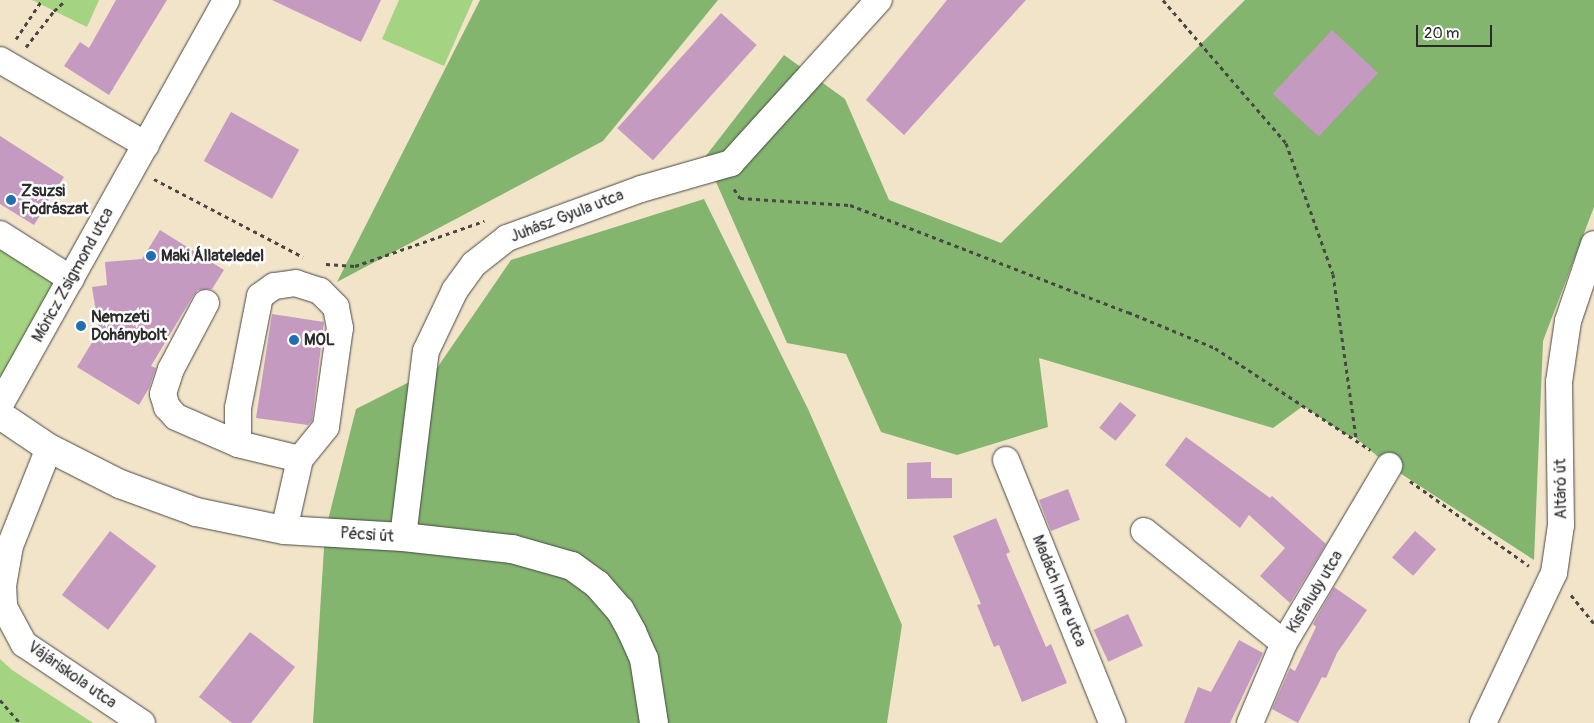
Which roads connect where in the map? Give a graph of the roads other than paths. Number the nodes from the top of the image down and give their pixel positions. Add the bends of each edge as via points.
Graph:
1 (226, 0) edge
2 (879, 0) edge
3 (7, 57) edge
4 (146, 145) junction
5 (0, 234) edge
6 (1594, 244) edge
7 (71, 279) junction
8 (206, 303) dead end
9 (0, 405) edge
10 (0, 415) edge
11 (238, 444) junction
12 (49, 448) junction
13 (300, 459) junction
14 (1006, 460) dead end
15 (1389, 466) road end
16 (284, 530) junction
17 (1144, 531) dead end
18 (403, 537) junction
19 (1284, 643) junction
20 (142, 723) edge
21 (654, 723) edge
22 (1112, 723) edge
23 (1250, 723) edge
24 (1483, 723) edge

1 - 4 street, Móricz Zsigmond utca
2 - 18 street, Juhász Gyula utca via 731,163 641,188 507,238 474,264 455,290 426,351
3 - 4 street
4 - 7 street, Móricz Zsigmond utca
5 - 7 street
6 - 24 street, Altáró út via 1568,321 1559,382 1560,586
7 - 9 street, Móricz Zsigmond utca
8 - 11 street via 171,369 163,394 167,407 176,417
10 - 12 main road, Pécsi út
11 - 13 street
11 - 13 street via 243,380 260,296 274,286 296,283 320,292 336,307 340,328 338,360 326,427
12 - 16 main road, Pécsi út via 120,484 196,512
12 - 20 street, Vájáriskola utca via 10,546 3,585 4,606 24,644
13 - 16 street
14 - 22 street, Madách Imre utca
15 - 19 street, Kisfaludy utca
16 - 18 main road, Pécsi út
17 - 19 street
18 - 21 main road, Pécsi út via 512,548 572,566 596,584 620,610 632,632 644,659
19 - 23 street, Kisfaludy utca

